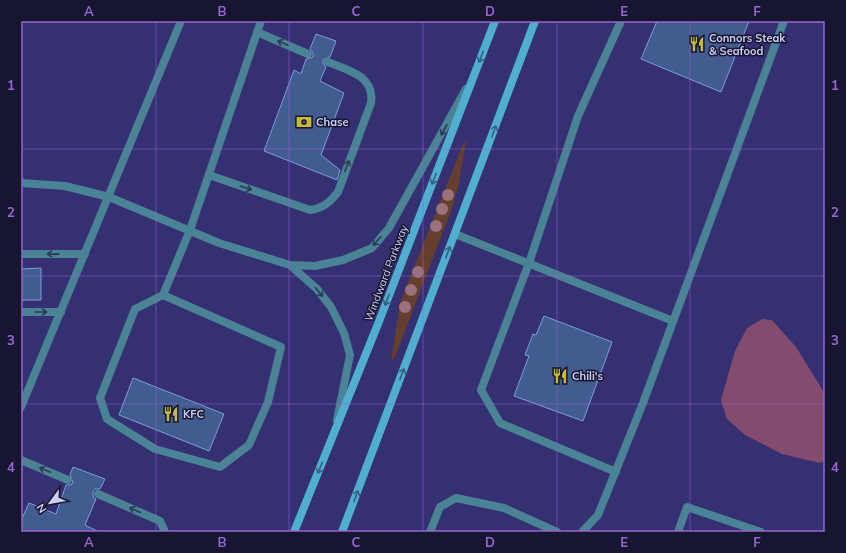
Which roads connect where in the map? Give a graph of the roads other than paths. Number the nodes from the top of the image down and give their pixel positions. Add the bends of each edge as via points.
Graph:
1 (181, 21) edge
2 (261, 21) edge
3 (495, 21) edge
4 (535, 21) edge
5 (621, 21) edge
6 (784, 21) edge
7 (257, 32) junction
8 (308, 54) dead end
9 (328, 62) dead end
10 (476, 71) junction
11 (209, 175) junction
12 (21, 183) edge
13 (109, 197) junction
14 (190, 230) junction
15 (455, 234) junction
16 (21, 254) edge
17 (85, 254) junction
18 (529, 263) junction
19 (290, 265) junction
20 (163, 295) junction
21 (21, 312) edge
22 (61, 312) junction
23 (674, 321) junction
24 (21, 407) edge
25 (334, 432) junction
26 (21, 460) edge
27 (616, 472) junction
28 (68, 480) dead end
29 (98, 494) dead end
30 (164, 532) edge
31 (294, 532) edge
32 (342, 532) edge
33 (430, 532) edge
34 (557, 532) edge
35 (582, 532) edge
36 (678, 532) edge
37 (761, 532) edge

1 - 13 lane
2 - 7 lane
3 -> 10 main road, Windward Parkway
15 -> 4 main road
5 - 18 lane via 578,116
6 - 23 lane
8 -> 7 lane
7 - 11 lane
11 -> 9 lane via 310,210 321,208 330,202 338,192 373,93 357,73
10 -> 19 lane via 389,228 372,248 343,260 315,266
10 -> 25 main road, Windward Parkway
11 - 14 lane
12 - 13 lane via 65,186
13 - 14 lane
13 - 17 lane
14 - 19 lane via 219,243
14 - 20 lane
15 - 18 lane
32 -> 15 main road
17 -> 16 lane
17 - 22 lane
18 - 23 lane
18 - 27 lane via 481,390 500,423
19 -> 25 lane via 317,289 330,307 344,333 350,355
20 - 20 lane via 281,347 268,402 249,445 220,467 155,449 107,419 100,398 135,309
21 -> 22 lane
22 - 24 lane
23 - 27 lane
25 -> 31 main road, Windward Parkway
28 -> 26 lane
27 - 35 lane via 598,515
30 -> 29 lane via 160,521
33 - 34 lane via 440,507 456,498 504,508
36 - 37 lane via 687,507

